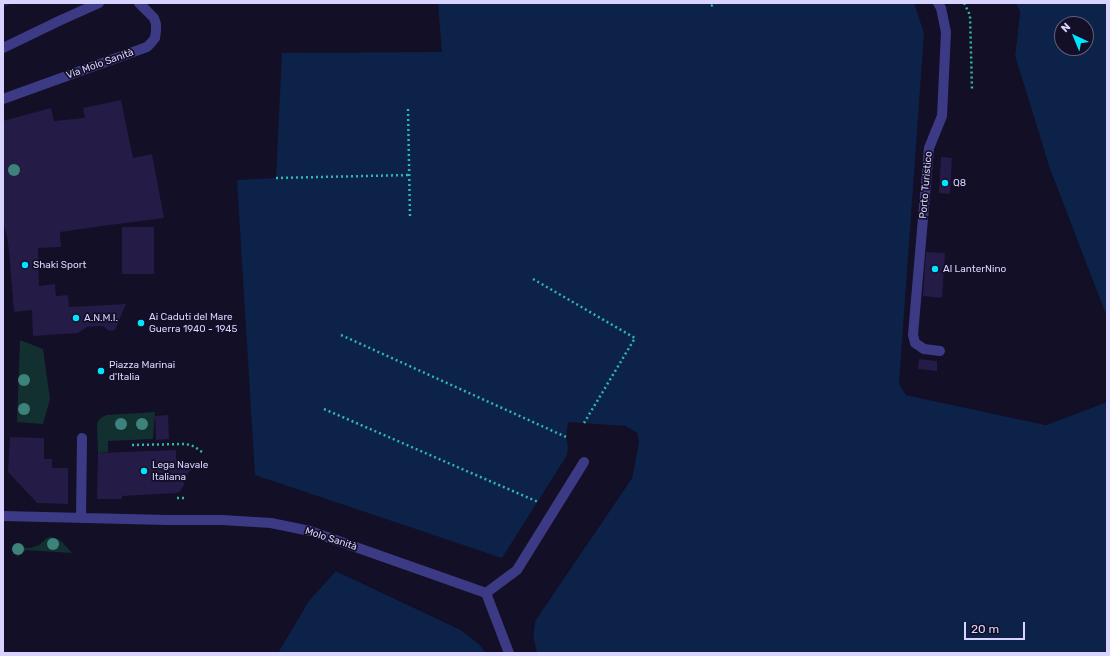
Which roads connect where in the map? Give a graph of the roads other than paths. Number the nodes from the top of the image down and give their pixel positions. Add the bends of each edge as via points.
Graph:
1 (99, 3) edge
2 (139, 3) edge
3 (938, 3) edge
4 (4, 46) edge
5 (3, 99) edge
6 (940, 351) dead end
7 (82, 438) dead end
8 (584, 462) dead end
9 (3, 516) edge
10 (82, 518) junction
11 (486, 593) junction
12 (509, 653) edge

1 - 4 street
2 - 5 street, Via Molo Sanità via 154,18 156,24 155,38 147,47
3 - 6 street, Porto Turistico via 946,32 942,116 929,148 913,335 915,343 924,348
7 - 10 street
8 - 11 street via 517,570
9 - 10 street, Molo Sanità
10 - 11 street, Molo Sanità via 226,520 310,530
11 - 12 street

